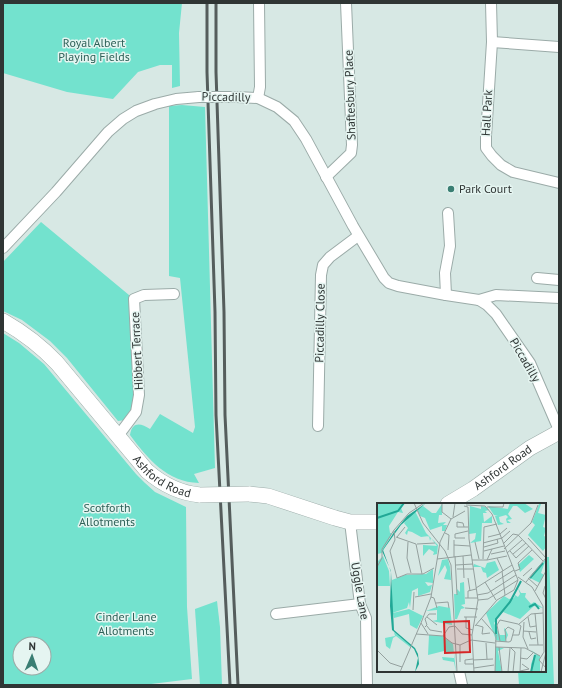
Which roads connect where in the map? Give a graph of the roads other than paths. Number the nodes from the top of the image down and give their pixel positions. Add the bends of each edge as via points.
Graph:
1 (259, 3) edge
2 (346, 3) edge
3 (491, 3) edge
4 (492, 42) junction
5 (559, 47) edge
6 (258, 98) junction
7 (326, 177) junction
8 (559, 184) edge
9 (448, 213) dead end
10 (358, 236) junction
11 (3, 248) edge
12 (538, 278) dead end
13 (559, 280) edge
14 (174, 294) dead end
15 (446, 295) junction
16 (559, 298) edge
17 (479, 300) junction
18 (3, 321) edge
19 (318, 426) dead end
20 (559, 431) edge
21 (118, 436) junction
22 (450, 503) edge
23 (350, 522) junction
24 (377, 522) edge
25 (360, 604) junction
26 (276, 614) dead end
27 (459, 672) edge
28 (367, 685) edge
29 (462, 685) edge

1 - 6 street
2 - 7 street, Shaftesbury Place via 352,145 351,153
3 - 4 street, Hall Park
4 - 5 street
4 - 8 street, Hall Park via 486,148 513,172
6 - 7 street, Piccadilly via 277,107 294,121
6 - 11 street, Piccadilly, bridge via 238,96 176,99 136,111 108,132
7 - 10 street, Piccadilly
9 - 15 street via 450,246 445,273
10 - 15 street, Piccadilly via 389,283
10 - 19 street, Piccadilly Close via 330,257 321,275
12 - 13 street
14 - 21 street, Hibbert Terrace via 144,295 134,300 139,395 136,412
15 - 17 street, Piccadilly
16 - 17 street, Piccadilly via 496,295
17 - 20 street, Piccadilly via 496,314 530,363
18 - 21 street, Ashford Road via 26,334 46,351
20 - 22 street, Ashford Road
21 - 23 street, Ashford Road, bridge via 147,471 178,490 200,495 268,496
23 - 24 street, Ashford Road
23 - 25 street, Uggle Lane
25 - 26 street
25 - 28 street, Uggle Lane via 366,618
27 - 29 street

